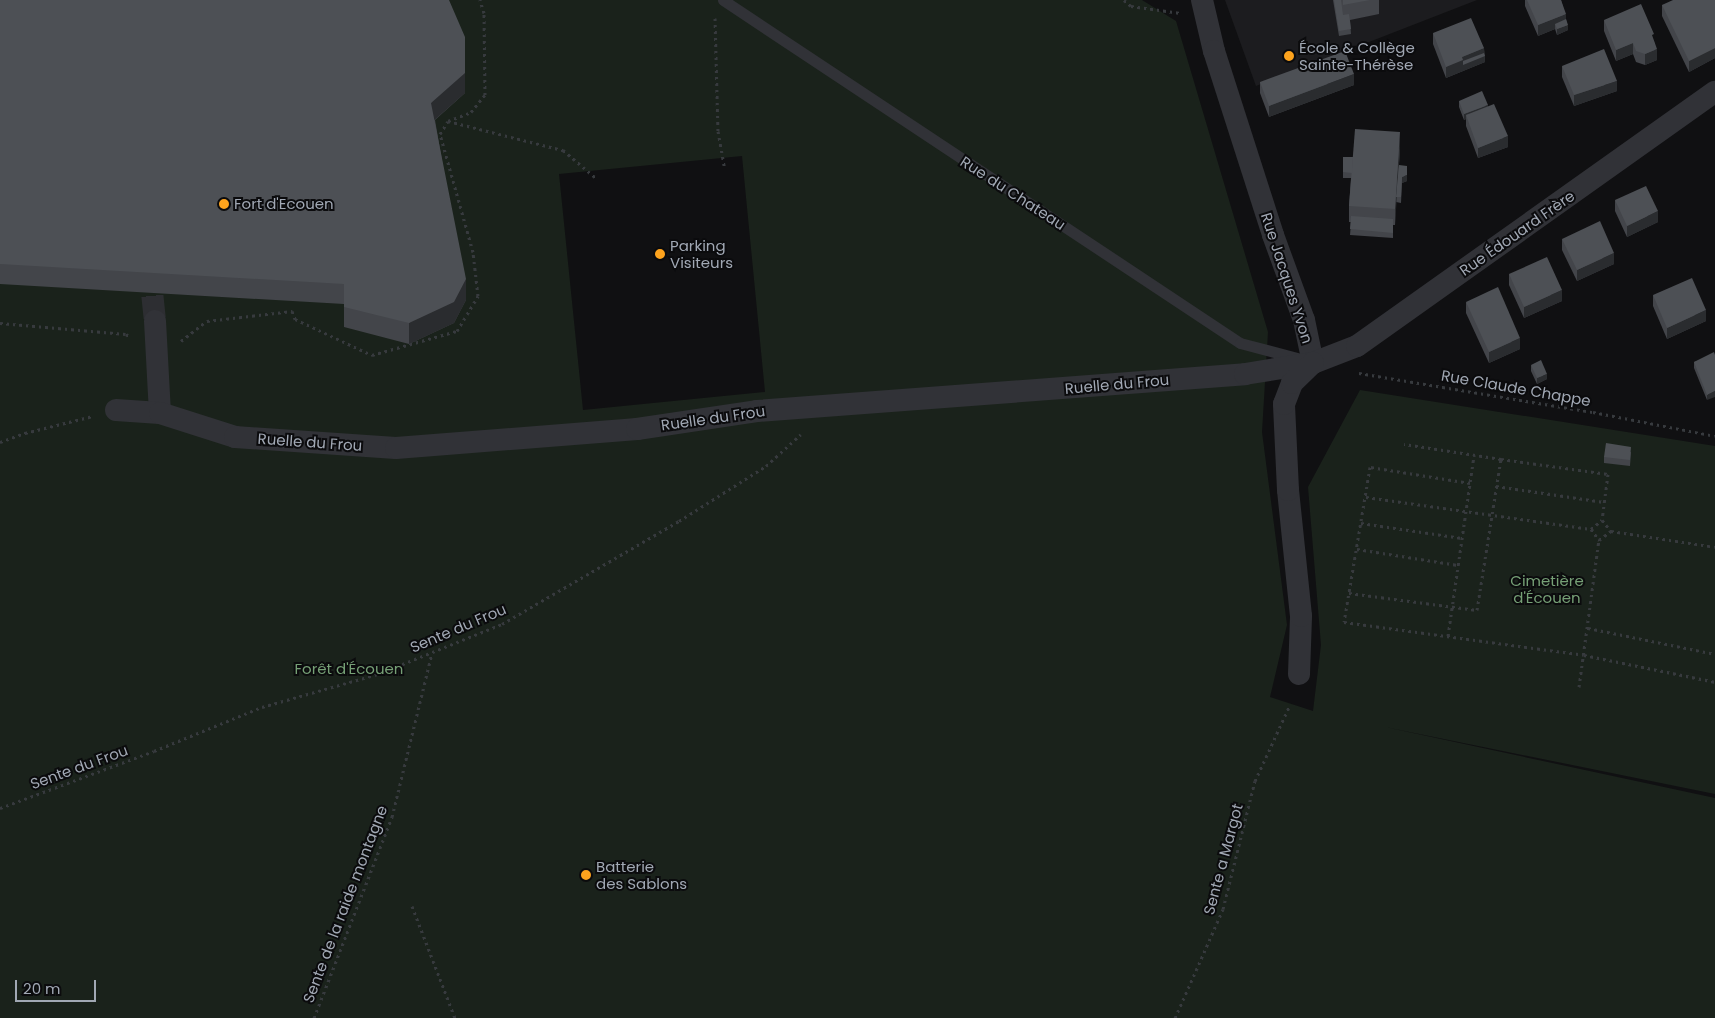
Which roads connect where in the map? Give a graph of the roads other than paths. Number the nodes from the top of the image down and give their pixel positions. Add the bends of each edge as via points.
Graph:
1 (723, 0) edge
2 (1204, 9) edge
3 (1715, 92) edge
4 (155, 321) tunnel mouth
5 (1313, 363) junction
6 (116, 410) road end
7 (160, 413) junction
8 (1299, 674) dead end

1 - 5 lane, Rue du Chateau via 1240,343
2 - 5 street, Rue Jacques Yvon via 1222,78 1304,320
3 - 5 street, Rue Édouard Frère via 1357,346
4 - 7 street
5 - 7 street, Ruelle du Frou via 1245,374 744,413 637,429 396,448 235,437
5 - 8 street, Rue Jacques Yvon via 1292,383 1284,404 1288,490 1301,616
6 - 7 street, Ruelle du Frou

